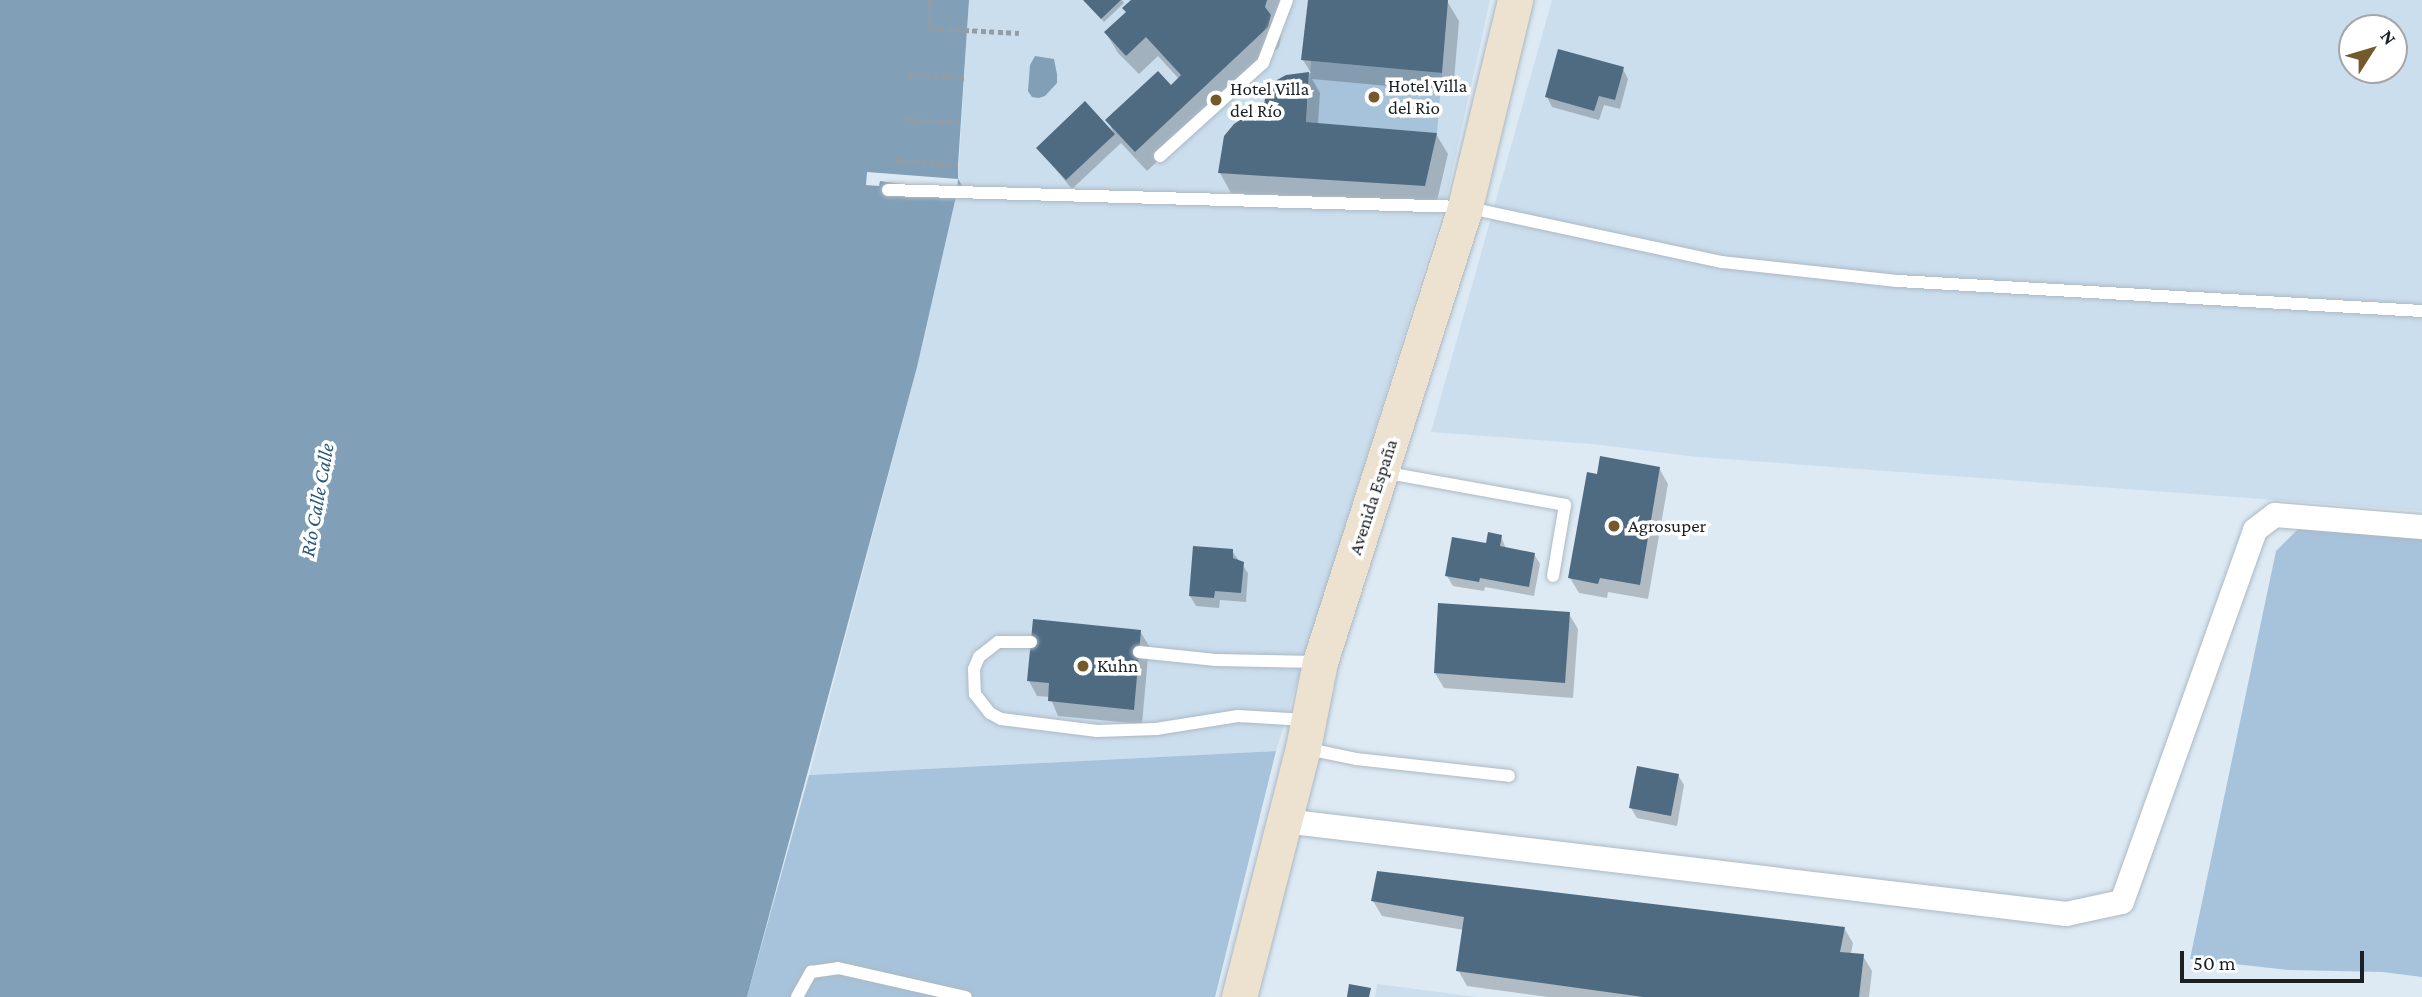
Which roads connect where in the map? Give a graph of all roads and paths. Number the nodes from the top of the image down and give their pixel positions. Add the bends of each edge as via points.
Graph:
1 (930, 0) edge
2 (1287, 0) edge
3 (1515, 0) edge
4 (1020, 33) dead end
5 (908, 74) dead end
6 (965, 78) dead end
7 (904, 119) dead end
8 (963, 123) dead end
9 (1160, 156) dead end
10 (896, 160) dead end
11 (958, 165) dead end
12 (888, 190) dead end
13 (1465, 207) junction
14 (2422, 310) edge
15 (1382, 472) junction
16 (2422, 527) edge
17 (1553, 576) dead end
18 (1031, 642) dead end
19 (1139, 652) dead end
20 (1320, 662) junction
21 (1305, 734) junction
22 (1509, 776) dead end
23 (1283, 821) junction
24 (797, 997) edge
25 (966, 997) edge
26 (1239, 997) edge

1 - 4 path via 930,28
2 - 9 lane via 1263,63
3 - 13 main road, Avenida España
5 - 6 path
7 - 8 path
10 - 11 path
12 - 13 lane
13 - 14 lane via 1722,262 1871,278
13 - 15 main road, Avenida España
15 - 17 lane via 1565,505
15 - 20 main road, Avenida España
16 - 23 street via 2275,515 2255,530 2122,902 2066,915
18 - 21 lane via 998,642 979,657 974,669 975,694 1001,719 1097,731 1156,729 1238,716
19 - 20 lane via 1216,660
20 - 21 main road, Avenida España
21 - 22 lane via 1356,758
21 - 23 main road, Avenida España
23 - 26 main road, Avenida España
24 - 25 lane via 811,972 838,968

